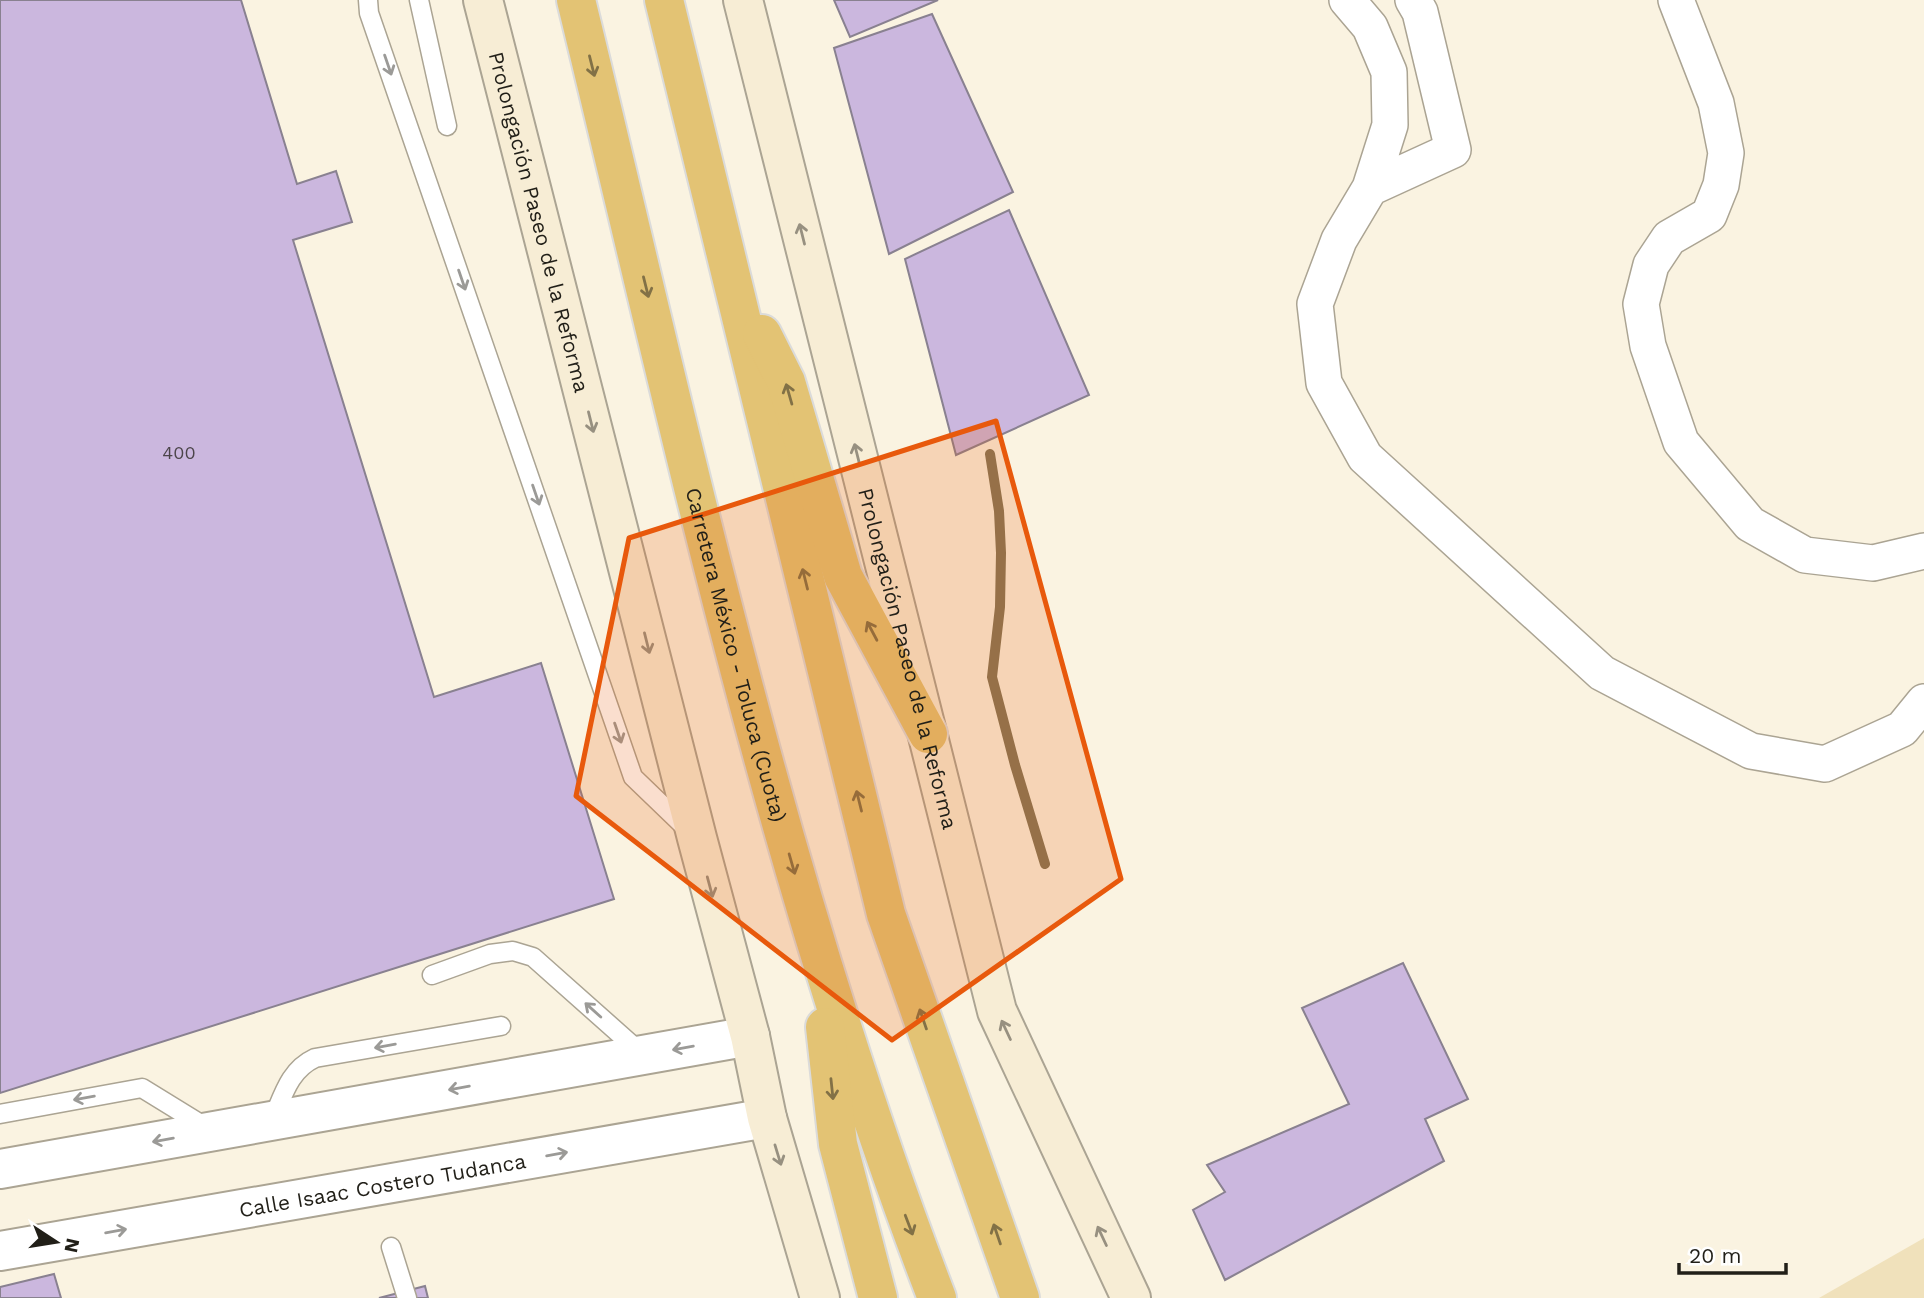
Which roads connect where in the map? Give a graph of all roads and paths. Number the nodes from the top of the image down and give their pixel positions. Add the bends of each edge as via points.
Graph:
1 (368, 0) edge
2 (419, 0) edge
3 (483, 0) edge
4 (576, 0) edge
5 (664, 0) edge
6 (743, 0) edge
7 (1347, 0) edge
8 (1413, 0) edge
9 (1676, 0) edge
10 (447, 126) dead end
11 (1370, 188) junction
12 (729, 266) junction
13 (1924, 551) edge
14 (1924, 702) edge
15 (928, 734) junction
16 (697, 838) junction
17 (816, 948) junction
18 (432, 975) dead end
19 (501, 1026) dead end
20 (750, 1036) junction
21 (644, 1055) junction
22 (0, 1114) edge
23 (767, 1118) junction
24 (272, 1121) junction
25 (213, 1131) junction
26 (0, 1169) edge
27 (391, 1247) dead end
28 (0, 1251) edge
29 (407, 1298) edge
30 (820, 1298) edge
31 (878, 1298) edge
32 (937, 1298) edge
33 (1020, 1298) edge
34 (1131, 1298) edge

1 -> 16 lane via 633,777
2 - 10 lane
3 -> 16 main road, Prolongación Paseo de la Reforma
4 -> 17 highway, Carretera México - Toluca (Cuota) via 708,544
5 - 12 highway
15 -> 6 main road, Prolongación Paseo de la Reforma
7 - 11 street via 1370,27 1389,72 1390,125
8 - 11 street via 1420,12 1453,150
9 - 13 street via 1716,103 1726,153 1721,185 1709,215 1669,239 1651,265 1641,304 1648,345 1681,442 1750,524 1805,555 1874,563
11 - 14 street via 1339,240 1315,304 1324,383 1365,457 1602,673 1751,751 1825,764 1902,729
15 -> 12 highway via 843,576 786,382
33 -> 12 highway via 886,914
34 -> 15 main road, Prolongación Paseo de la Reforma via 997,1011
16 -> 20 main road, Prolongación Paseo de la Reforma
17 -> 31 highway via 838,1144
17 -> 32 highway, Carretera México - Toluca (Cuota) via 885,1161
21 -> 18 lane via 533,957 513,951 490,954
19 -> 24 lane via 315,1058 291,1076
20 -> 21 street
20 - 23 main road, Prolongación Paseo de la Reforma
21 -> 24 street
25 -> 22 lane via 142,1088
28 -> 23 street, Calle Isaac Costero Tudanca
23 -> 30 main road, Prolongación Paseo de la Reforma
24 - 25 street
25 -> 26 street
27 - 29 lane

